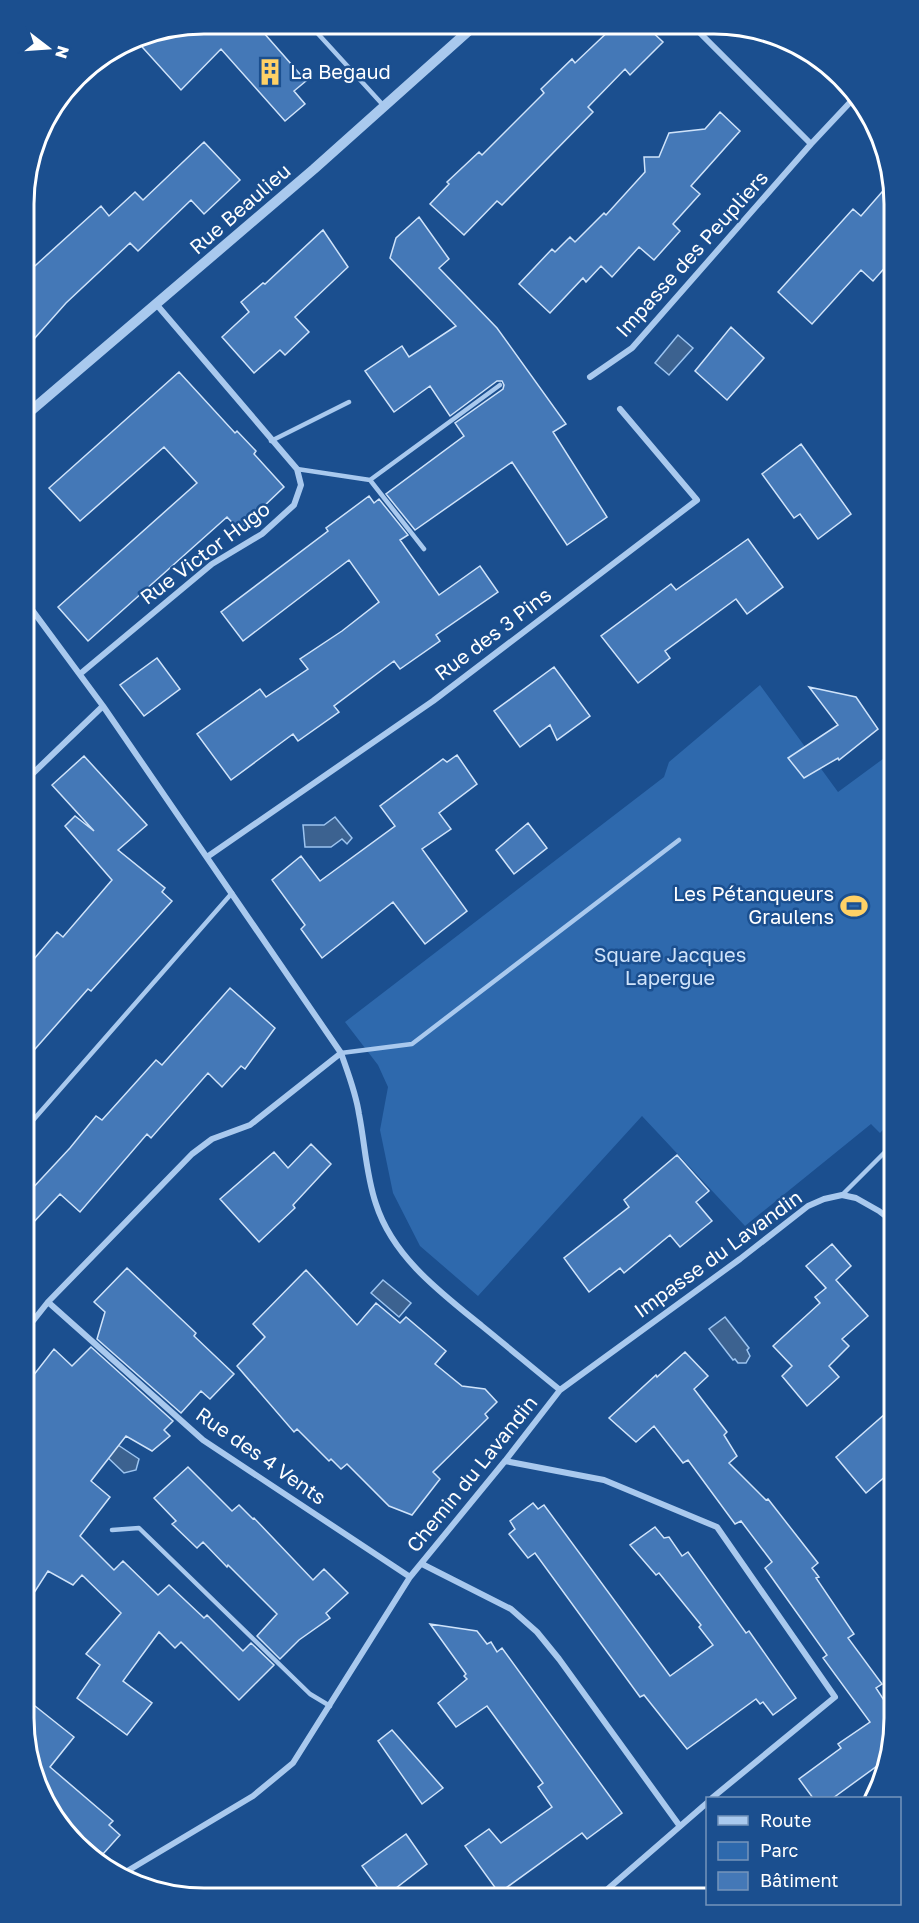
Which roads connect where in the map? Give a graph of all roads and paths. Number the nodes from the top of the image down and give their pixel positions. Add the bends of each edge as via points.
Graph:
1 (318, 34) edge
2 (465, 34) edge
3 (701, 34) edge
4 (850, 102) edge
5 (385, 106) junction
6 (812, 144) junction
7 (157, 305) junction
8 (590, 377) dead end
9 (500, 385) dead end
10 (349, 402) dead end
11 (35, 408) edge
12 (620, 409) dead end
13 (271, 441) junction
14 (297, 469) junction
15 (370, 480) junction
16 (424, 549) dead end
17 (35, 613) edge
18 (80, 674) junction
19 (104, 706) junction
20 (35, 772) edge
21 (679, 840) dead end
22 (207, 857) junction
23 (232, 893) junction
24 (341, 1053) junction
25 (34, 1119) edge
26 (884, 1153) edge
27 (842, 1196) junction
28 (884, 1215) edge
29 (48, 1302) junction
30 (34, 1319) edge
31 (560, 1390) junction
32 (505, 1461) junction
33 (112, 1530) dead end
34 (422, 1564) junction
35 (410, 1577) junction
36 (330, 1706) junction
37 (713, 1797) edge
38 (706, 1804) edge
39 (679, 1825) junction
40 (128, 1871) edge
41 (608, 1888) edge

1 - 5 lane
2 - 5 street, Rue Beaulieu
3 - 6 street
4 - 6 street, Impasse des Peupliers
5 - 7 street, Rue Beaulieu
6 - 8 street, Impasse des Peupliers via 632,348
7 - 11 street, Rue Beaulieu
7 - 13 street
9 - 15 lane
10 - 13 lane
12 - 22 street, Rue des 3 Pins via 697,500 433,701
13 - 14 street
14 - 15 lane
14 - 18 street, Rue Victor Hugo via 301,485 294,505 262,534 212,564
15 - 16 lane
17 - 18 street
18 - 19 street
19 - 20 street
19 - 22 street
21 - 24 lane via 412,1044
22 - 23 street
23 - 24 street
23 - 25 lane
24 - 29 street via 250,1125 212,1139 192,1154
24 - 31 street, Chemin du Lavandin via 359,1112 376,1206 408,1260 429,1283
26 - 27 lane
27 - 28 street via 856,1198
27 - 31 street, Impasse du Lavandin via 808,1206
29 - 30 street
29 - 35 street, Rue des 4 Vents via 203,1440
31 - 32 street, Chemin du Lavandin
32 - 34 street, Chemin du Lavandin
32 - 37 street via 604,1480 717,1527 835,1697
33 - 36 lane via 139,1528 310,1694
34 - 35 street, Chemin du Lavandin
34 - 39 street via 511,1609 537,1632
35 - 36 street, Chemin du Lavandin
36 - 40 street, Chemin du Lavandin via 293,1763 253,1796
38 - 39 street
39 - 41 street

